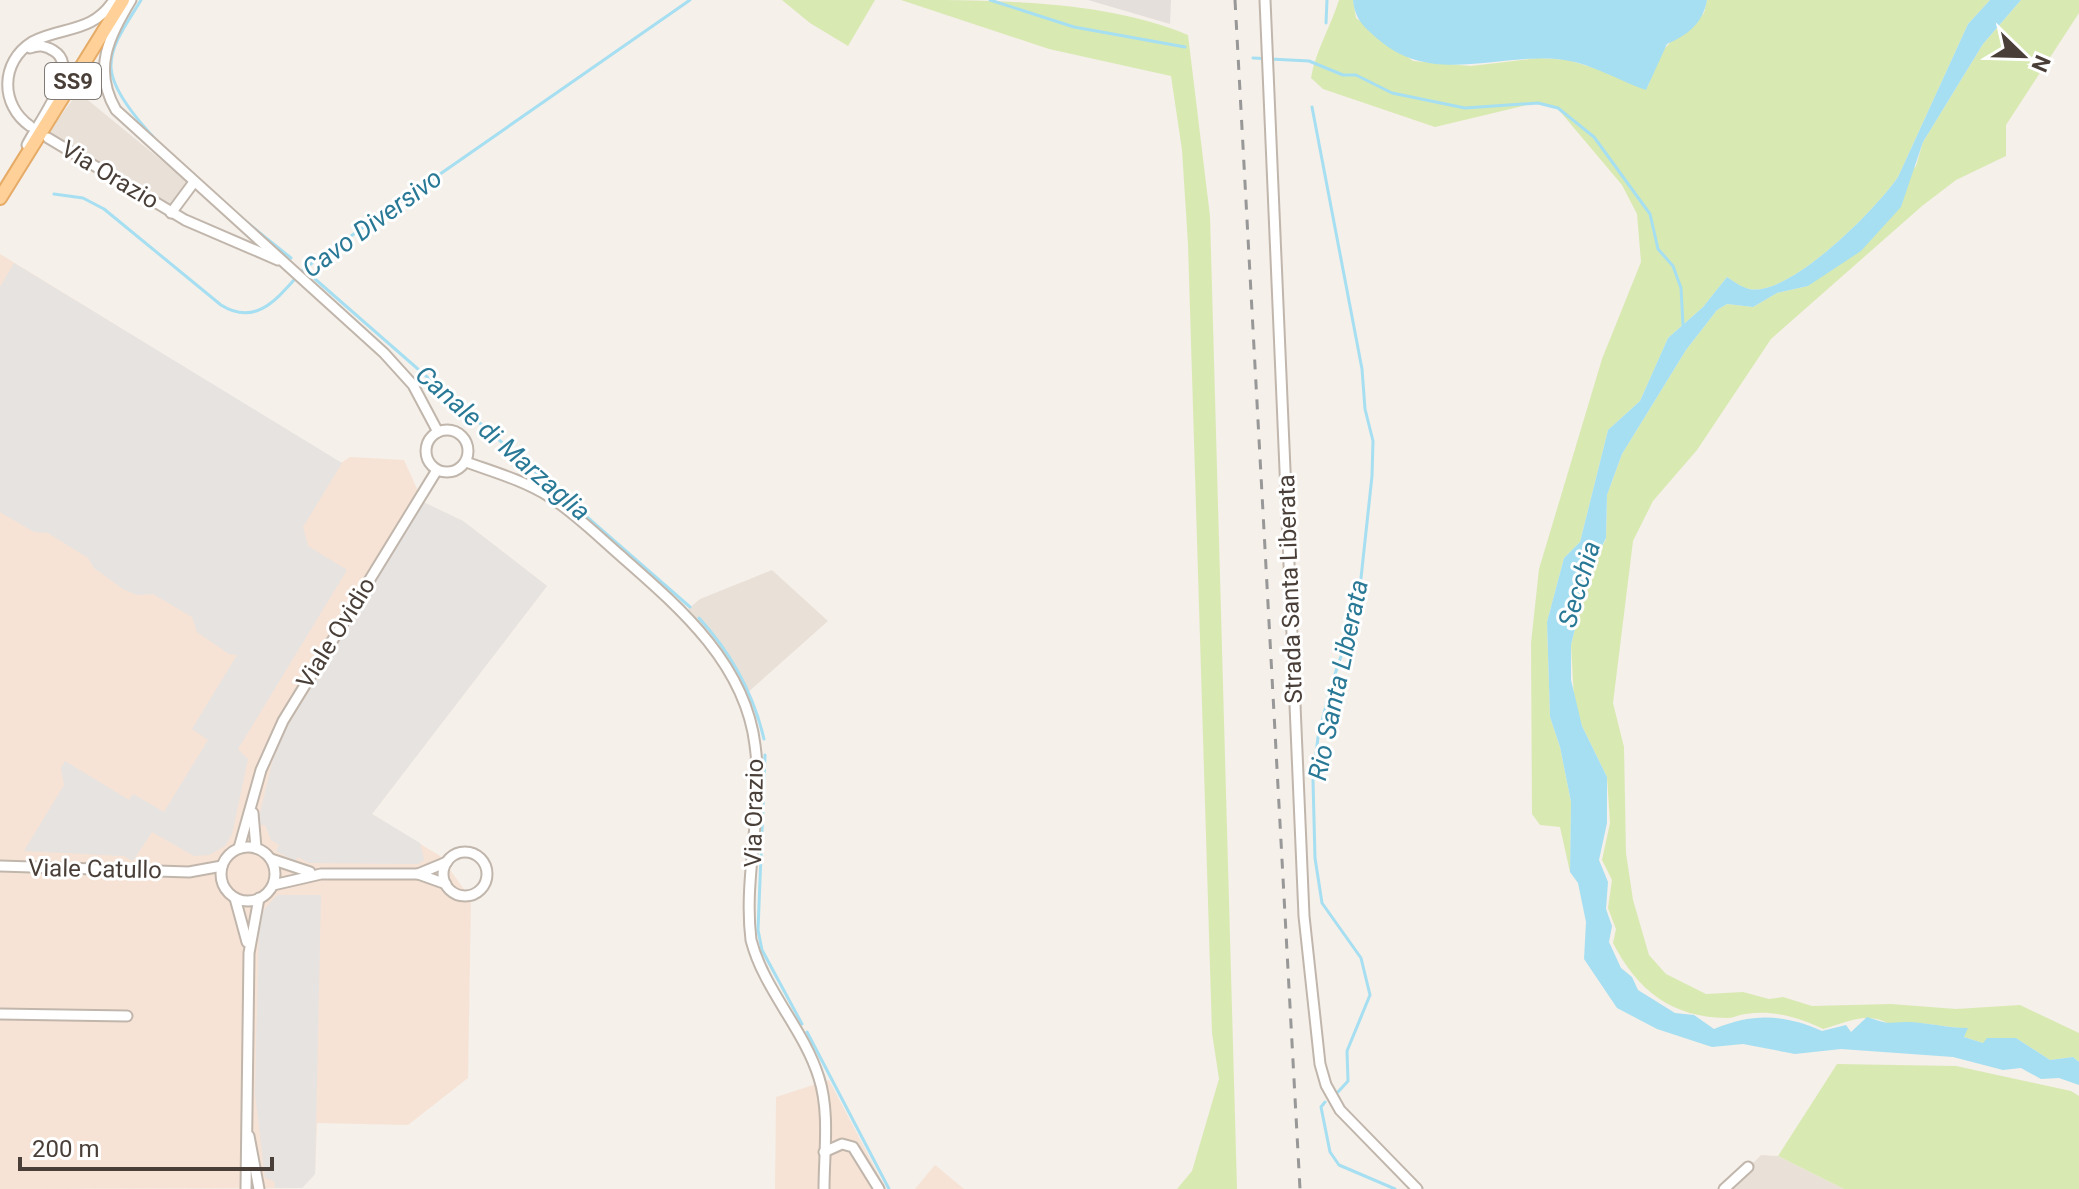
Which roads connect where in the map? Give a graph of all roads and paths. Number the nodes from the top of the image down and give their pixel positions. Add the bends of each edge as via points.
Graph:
1 (114, 0) edge
2 (123, 0) edge
3 (131, 0) edge
4 (1265, 0) edge
5 (16, 55) junction
6 (30, 126) dead end
7 (48, 138) dead end
8 (23, 161) junction
9 (194, 182) junction
10 (0, 198) edge
11 (171, 213) junction
12 (288, 267) junction
13 (438, 432) junction
14 (466, 462) junction
15 (437, 470) junction
16 (253, 805) junction
17 (239, 848) junction
18 (256, 848) junction
19 (270, 858) junction
20 (447, 862) junction
21 (0, 866) edge
22 (222, 866) junction
23 (189, 872) junction
24 (321, 874) junction
25 (418, 874) junction
26 (223, 884) junction
27 (446, 884) junction
28 (273, 885) junction
29 (235, 898) junction
30 (259, 898) junction
31 (249, 953) junction
32 (0, 1014) edge
33 (127, 1016) dead end
34 (246, 1113) junction
35 (824, 1152) junction
36 (1748, 1167) dead end
37 (246, 1189) edge
38 (259, 1189) edge
39 (824, 1189) edge
40 (879, 1189) edge
41 (1417, 1189) edge
42 (1724, 1189) edge

1 - 5 street via 81,28 36,40
2 - 8 main road, SS9
3 - 9 street, Via Orazio via 105,47 107,92 131,127
4 - 41 street, Strada Santa Liberata via 1304,916 1320,1064 1340,1110
5 - 6 street via 2,85 4,100 10,112
5 - 8 street via 40,45 60,55 64,67
7 - 11 street, Via Orazio
8 - 10 main road, SS9
9 - 11 street, Via Orazio
9 - 12 street, Via Orazio
11 - 12 street, Via Orazio
12 - 13 street, Via Orazio via 404,374
13 - 14 street via 451,430 463,436 469,449
13 - 15 street via 426,448 428,461
14 - 15 street via 456,471
14 - 35 street, Via Orazio via 540,491 565,508 690,618 737,688 752,728 758,776 751,940 819,1078
15 - 16 street, Viale Ovidio via 295,699 266,758
16 - 17 street, Viale Ovidio
16 - 18 street, Viale Ovidio
17 - 18 street
17 - 22 street
18 - 19 street
19 - 24 street
19 - 28 street
20 - 25 street
20 - 27 street
20 - 27 street via 455,854 471,853 481,858 487,873 484,884 471,894 456,894
21 - 23 street, Viale Catullo
22 - 23 street, Viale Catullo
22 - 26 street
23 - 26 street, Viale Catullo
24 - 25 street
24 - 28 street
25 - 27 street
26 - 29 street
28 - 30 street
29 - 30 street
29 - 31 street
30 - 31 street
31 - 34 street
32 - 33 street
34 - 37 street
34 - 38 street
35 - 39 street, Via Orazio
35 - 40 street via 838,1145 853,1147
36 - 42 street

